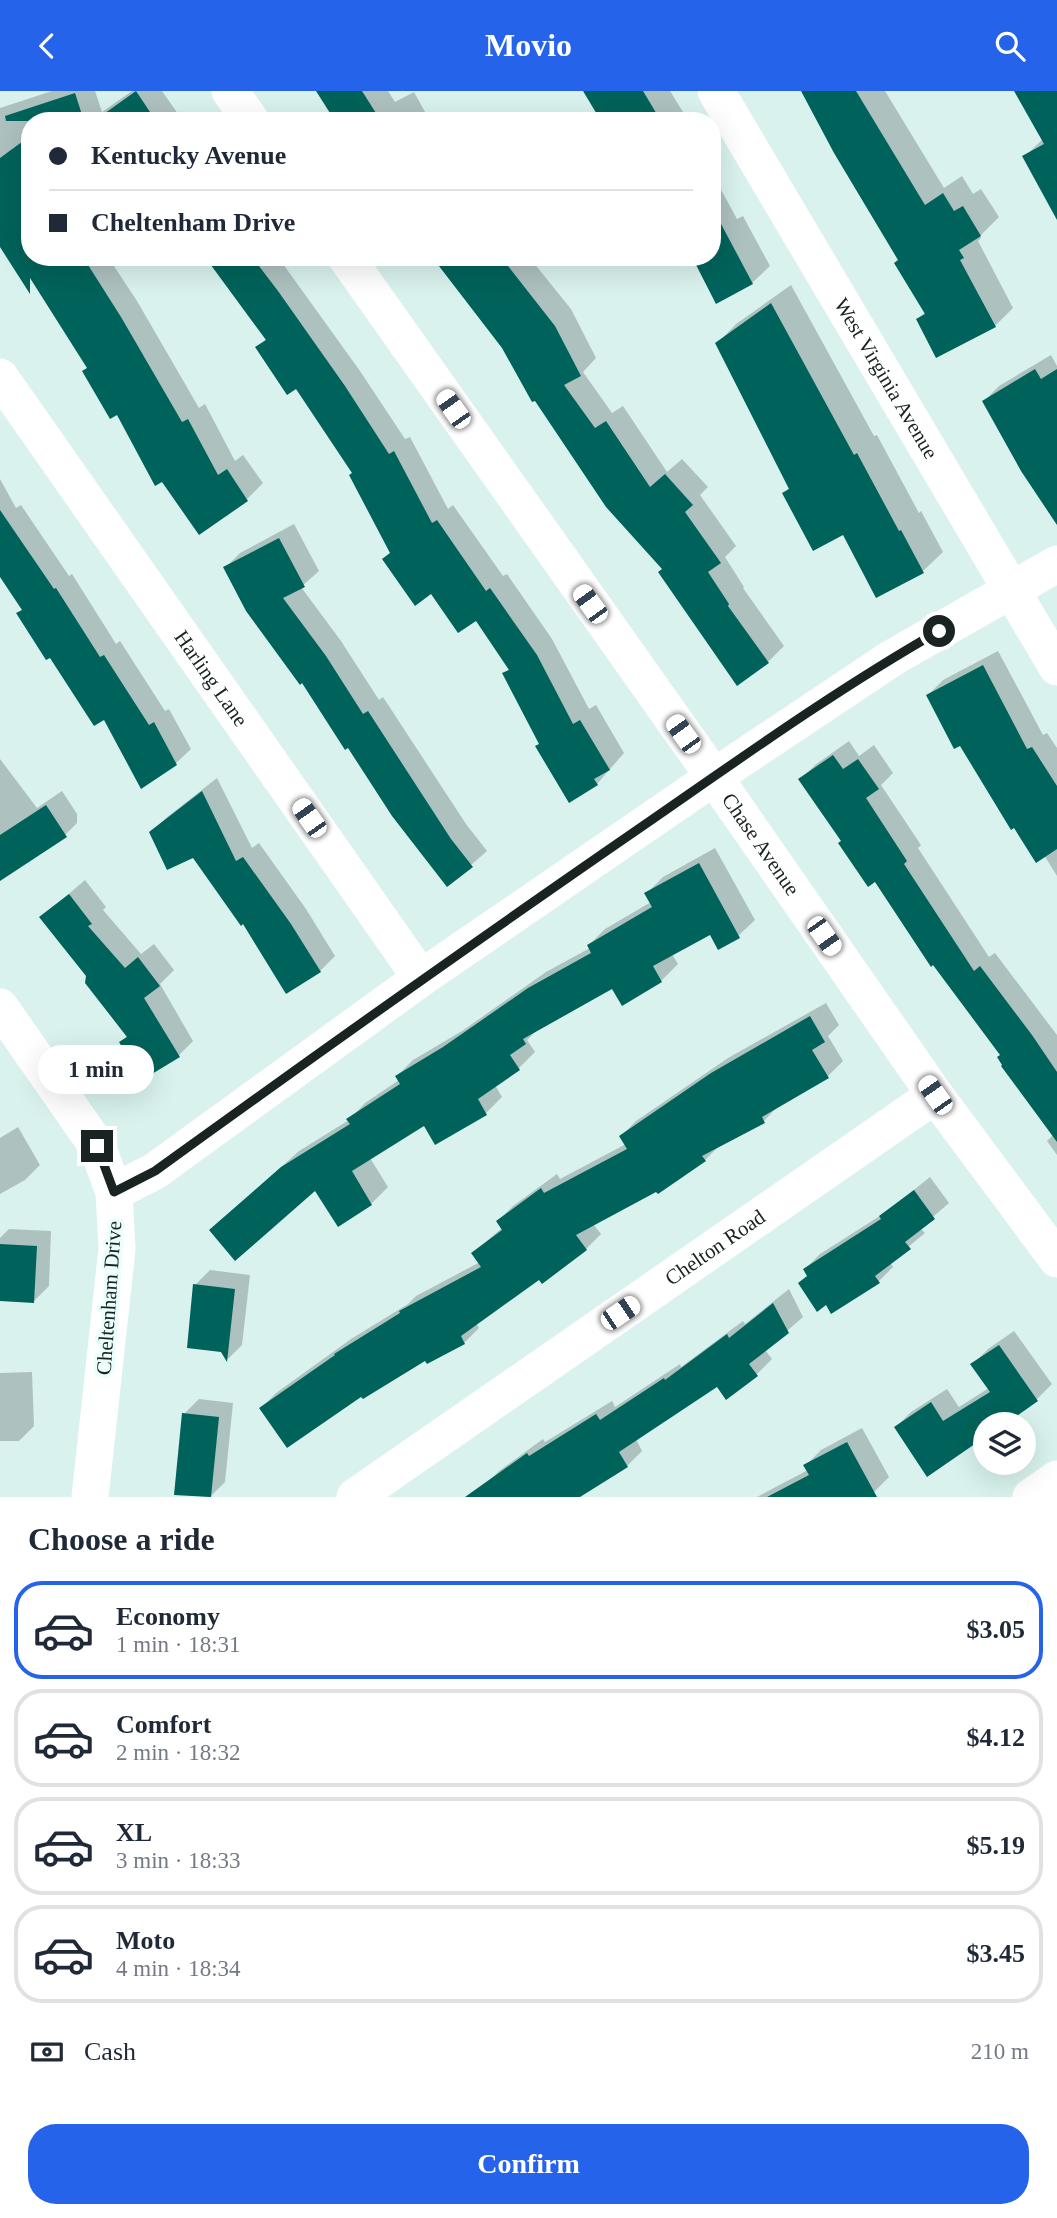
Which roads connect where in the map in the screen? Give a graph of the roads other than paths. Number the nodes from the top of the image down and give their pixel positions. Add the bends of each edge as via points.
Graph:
1 (230, 91) edge
2 (716, 91) edge
3 (245, 112) edge
4 (352, 266) edge
5 (0, 377) edge
6 (1057, 564) edge
7 (1011, 591) junction
8 (1057, 667) edge
9 (714, 777) junction
10 (421, 978) junction
11 (0, 1007) edge
12 (935, 1095) junction
13 (114, 1192) junction
14 (1057, 1259) edge
15 (1057, 1479) edge
16 (90, 1497) edge
17 (355, 1497) edge
18 (1031, 1497) edge

1 - 3 street
2 - 7 street, West Virginia Avenue
4 - 9 street, Chase Avenue
5 - 10 street, Harling Lane
6 - 7 street
7 - 8 street, West Virginia Avenue
7 - 9 street via 892,658
9 - 10 street
9 - 12 street, Chase Avenue
10 - 13 street via 155,1171
11 - 13 street, Cheltenham Drive via 97,1146
12 - 14 street, Chase Avenue
12 - 17 street, Chelton Road
13 - 16 street, Cheltenham Drive via 117,1249
15 - 18 street

